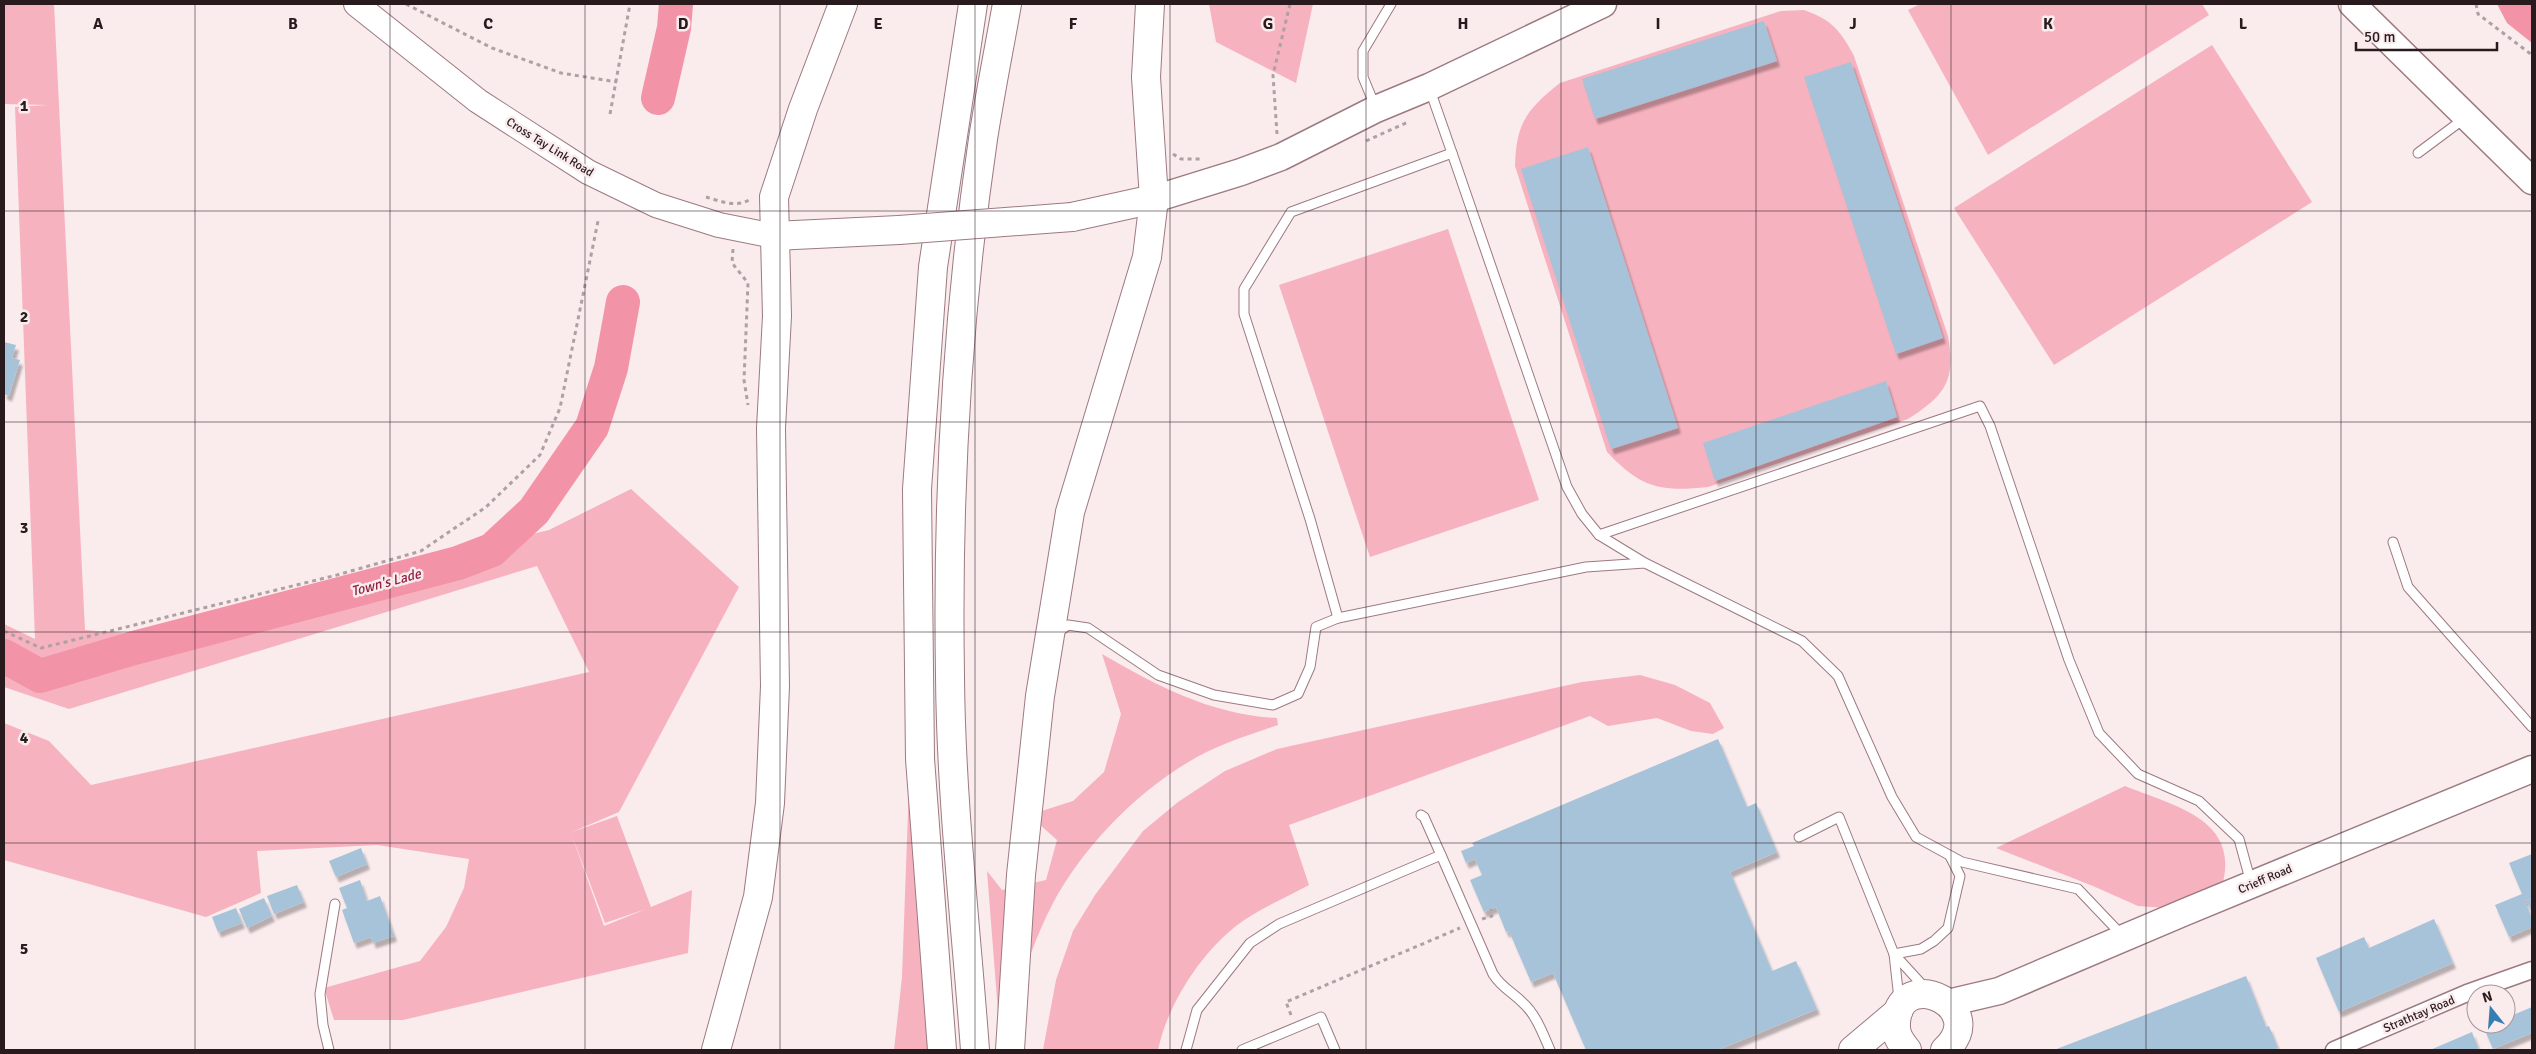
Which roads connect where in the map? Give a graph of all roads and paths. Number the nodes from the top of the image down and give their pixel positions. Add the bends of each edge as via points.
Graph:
1 (356, 4) edge
2 (406, 4) edge
3 (630, 4) edge
4 (843, 4) edge
5 (973, 4) edge
6 (1007, 4) edge
7 (1150, 4) edge
8 (1290, 4) edge
9 (1391, 4) edge
10 (1603, 4) edge
11 (2352, 4) edge
12 (2476, 4) edge
13 (2532, 55) edge
14 (617, 82) junction
15 (1429, 87) junction
16 (1376, 108) junction
17 (610, 114) dead end
18 (2468, 116) junction
19 (1285, 131) dead end
20 (1277, 134) junction
21 (1270, 137) dead end
22 (1452, 153) junction
23 (2418, 153) dead end
24 (1151, 154) junction
25 (1206, 158) dead end
26 (2532, 180) edge
27 (704, 196) dead end
28 (774, 197) junction
29 (1154, 198) junction
30 (732, 204) junction
31 (598, 221) dead end
32 (735, 229) junction
33 (774, 236) junction
34 (749, 408) dead end
35 (1599, 535) junction
36 (2393, 542) dead end
37 (1646, 562) junction
38 (1338, 618) junction
39 (4, 631) edge
40 (1049, 639) junction
41 (2532, 727) edge
42 (2532, 769) edge
43 (1421, 815) dead end
44 (1800, 837) dead end
45 (1441, 854) junction
46 (1949, 855) junction
47 (2252, 885) junction
48 (335, 904) dead end
49 (1491, 910) dead end
50 (1471, 924) junction
51 (2121, 939) junction
52 (1894, 954) junction
53 (2532, 970) edge
54 (1999, 991) junction
55 (1939, 998) junction
56 (1899, 1010) junction
57 (1296, 1028) junction
58 (1951, 1040) edge
59 (329, 1050) edge
60 (716, 1050) edge
61 (942, 1050) edge
62 (975, 1050) edge
63 (1010, 1050) edge
64 (1186, 1050) edge
65 (1242, 1050) edge
66 (1335, 1050) edge
67 (1550, 1050) edge
68 (1853, 1050) edge
69 (1907, 1050) edge
70 (2338, 1050) edge

1 - 32 main road, Cross Tay Link Road via 478,101 588,172 656,205
2 - 14 path via 492,48 561,73
3 - 14 path
4 - 28 highway
5 - 61 highway via 933,266 917,489 920,759
6 - 62 highway via 983,138 965,286 950,546 950,679
7 - 24 highway via 1146,77
8 - 20 path via 1273,75
9 - 16 lane via 1363,51 1363,77
10 - 15 main road
11 - 18 main road
12 - 13 path via 2478,14
14 - 17 path
15 - 16 main road
15 - 22 lane
16 - 29 main road via 1281,157
18 - 23 lane
18 - 26 main road
19 - 20 path
20 - 21 path
22 - 35 lane via 1567,487
22 - 38 lane via 1291,212 1244,289 1244,314
24 - 25 path via 1168,149 1181,159
24 - 29 highway
27 - 30 path
28 - 30 path via 756,194 748,201
28 - 33 highway
29 - 33 highway, bridge via 1072,217
29 - 40 highway via 1147,258 1070,512
30 - 32 path
31 - 39 path via 560,408 540,455 486,507 421,551 337,575 41,648
32 - 33 main road, Cross Tay Link Road
32 - 34 path via 732,263 748,283 744,380
33 - 60 highway via 777,316 771,428 775,686 770,802 758,897
35 - 37 lane
35 - 47 lane via 1980,406 1990,426 2069,660 2099,733 2138,774 2199,801 2239,838
36 - 41 lane via 2408,587
37 - 38 lane via 1586,567
37 - 46 lane via 1802,641 1838,676 1892,797 1916,837
38 - 40 lane via 1316,627 1310,667 1298,694 1273,705 1214,695 1158,675 1088,628 1068,625
40 - 63 highway via 1021,875
42 - 47 main road, Crieff Road
43 - 45 lane
44 - 52 lane via 1838,817
45 - 50 lane
45 - 64 lane via 1279,924 1250,943 1197,1010
46 - 51 lane via 1962,862 2078,889 2117,930
46 - 52 lane via 1960,876 1948,928 1920,949
47 - 51 main road, Crieff Road
48 - 59 lane via 320,994
49 - 50 path via 1492,916
50 - 57 path via 1286,1002
50 - 67 lane via 1493,974 1502,987 1523,1002 1538,1023
51 - 54 main road, Crieff Road
52 - 55 lane
52 - 56 lane
53 - 70 street, Strathtay Road via 2467,993
54 - 55 main road, Crieff Road
54 - 58 main road, Crieff Road
55 - 56 highway via 1911,998
55 - 58 highway via 1954,1011
56 - 68 highway
56 - 69 highway via 1896,1033
57 - 65 lane
57 - 66 lane via 1321,1017

